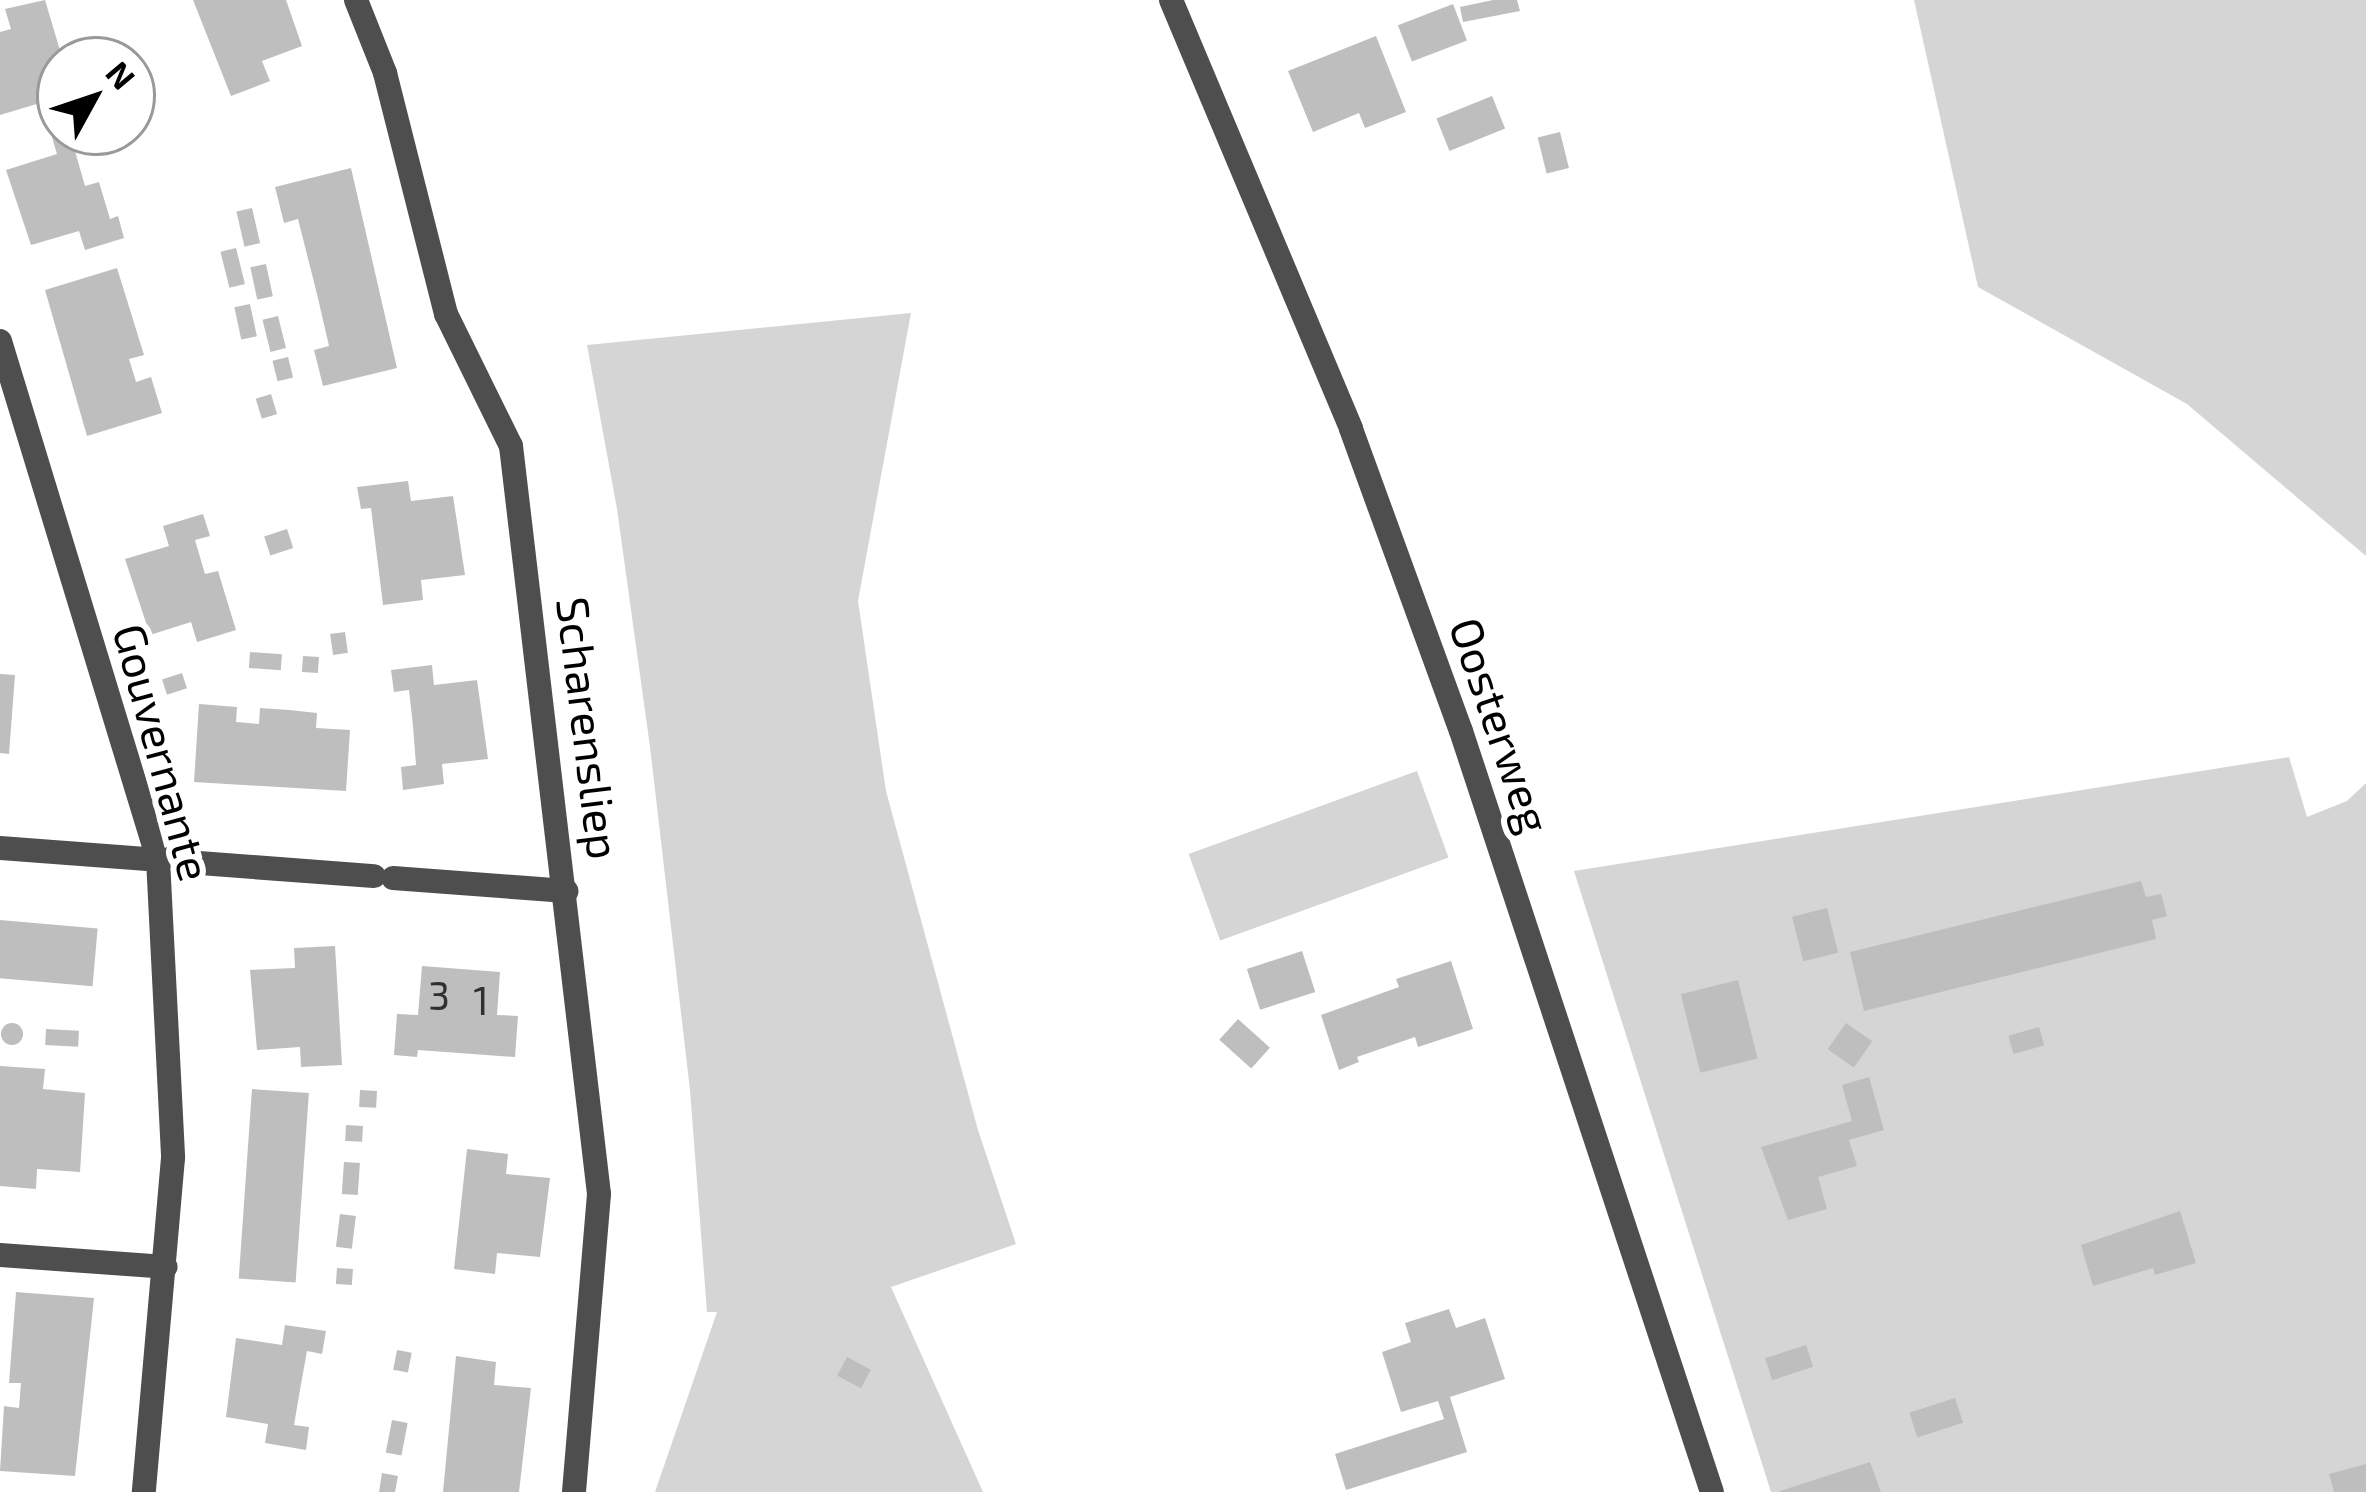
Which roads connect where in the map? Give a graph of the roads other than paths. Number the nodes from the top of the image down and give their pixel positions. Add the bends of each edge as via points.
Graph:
1 (356, 0) edge
2 (1172, 0) edge
3 (0, 341) edge
4 (0, 848) edge
5 (158, 859) junction
6 (567, 891) junction
7 (0, 1255) edge
8 (166, 1267) junction
9 (144, 1492) edge
10 (574, 1492) edge
11 (1712, 1492) edge

1 - 6 street, Scharensliep via 385,73 446,314 512,446
2 - 11 street, Oosterweg via 1351,429 1414,602
3 - 5 street, Gouvernante
4 - 5 street
5 - 6 street
5 - 8 street, Gouvernante via 173,1158
6 - 10 street, Scharensliep via 599,1195
7 - 8 street
8 - 9 street, Gouvernante

